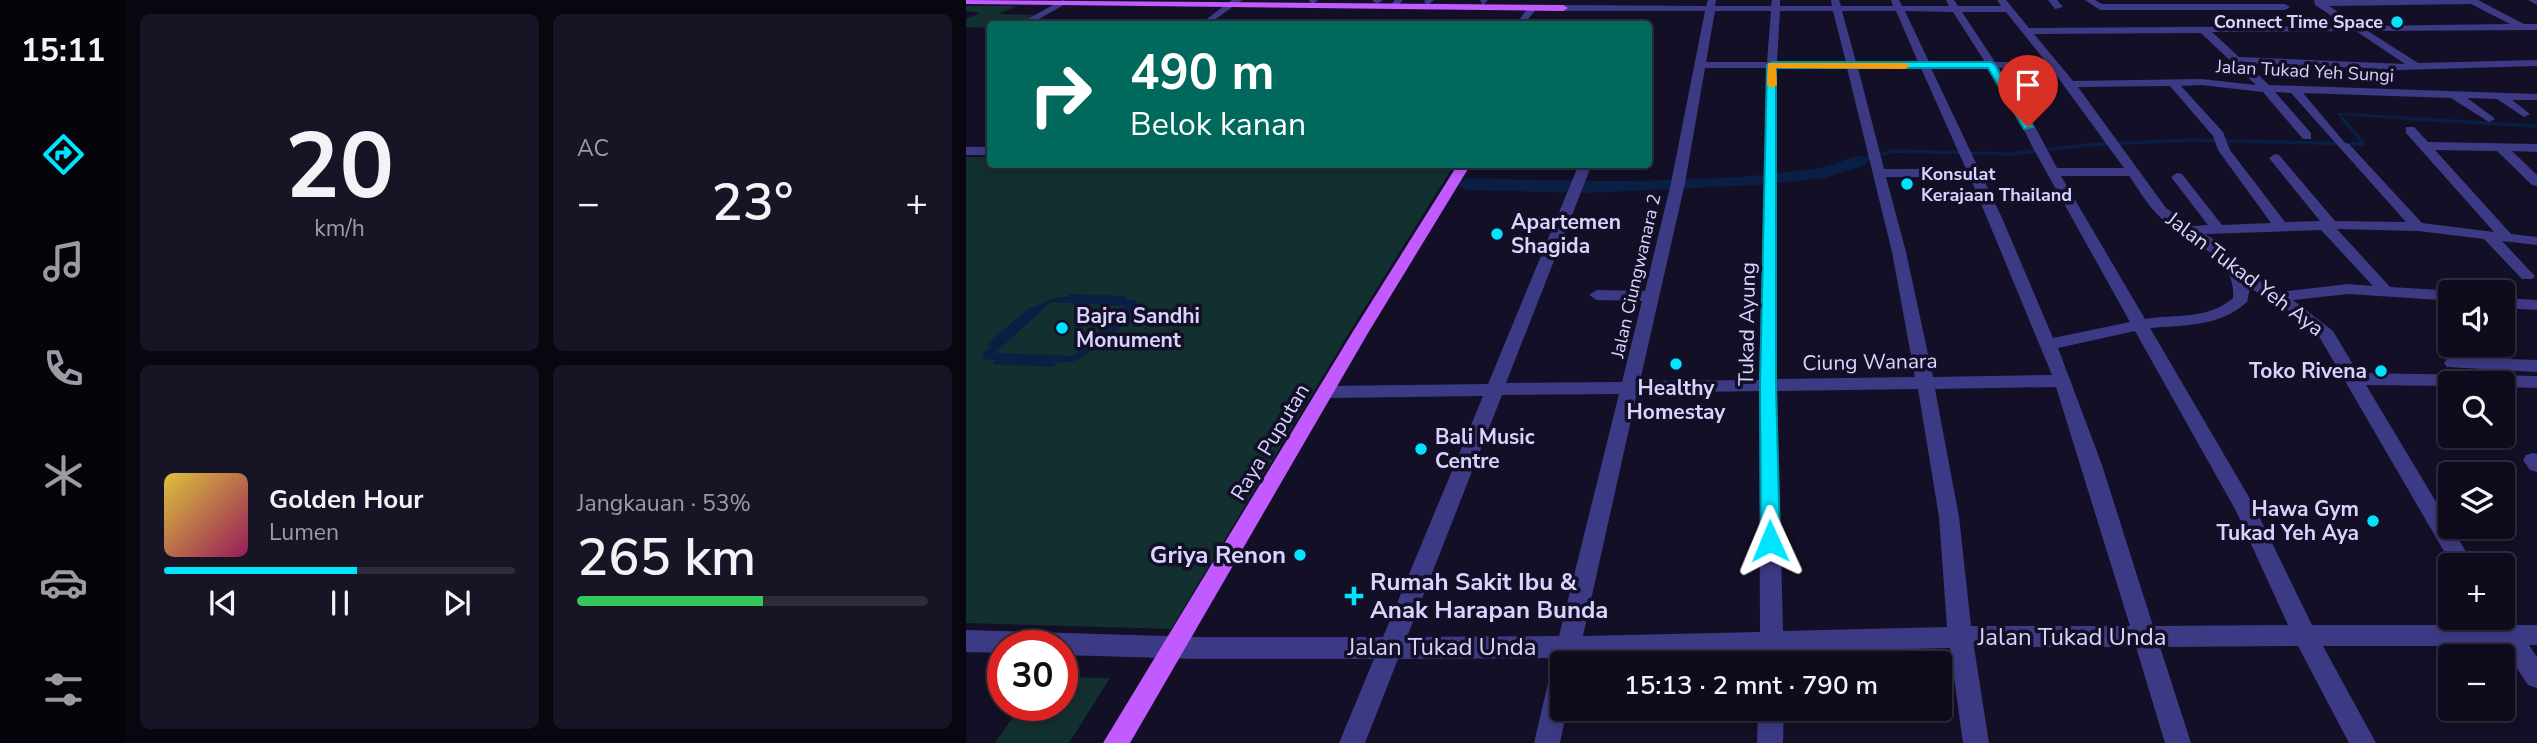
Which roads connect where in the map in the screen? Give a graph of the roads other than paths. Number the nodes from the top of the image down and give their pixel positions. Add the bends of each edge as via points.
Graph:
1 (1263, 0) edge
2 (1313, 0) edge
3 (2183, 0) edge
4 (2206, 0) edge
5 (2242, 0) edge
6 (2274, 0) edge
7 (2532, 0) edge
8 (966, 1) edge
9 (1058, 1) edge
10 (1378, 1) edge
11 (1429, 1) edge
12 (1483, 1) edge
13 (2396, 1) edge
14 (2472, 1) edge
15 (1236, 2) edge
16 (2316, 2) edge
17 (2537, 2) edge
18 (1397, 3) edge
19 (1548, 3) edge
20 (2092, 3) edge
21 (1712, 4) edge
22 (1776, 4) edge
23 (1836, 4) edge
24 (2005, 4) edge
25 (1898, 5) edge
26 (1953, 5) edge
27 (1533, 7) junction
28 (2192, 7) junction
29 (2215, 7) junction
30 (2250, 7) junction
31 (2285, 7) junction
32 (1563, 8) edge
33 (1649, 8) edge
34 (2143, 15) edge
35 (1028, 21) edge
36 (1208, 21) edge
37 (1522, 21) edge
38 (2524, 27) junction
39 (2537, 27) edge
40 (2312, 29) junction
41 (2357, 29) junction
42 (2204, 30) junction
43 (2028, 32) junction
44 (2237, 60) junction
45 (2537, 63) edge
46 (1702, 65) junction
47 (1772, 65) junction
48 (1991, 65) junction
49 (2055, 65) junction
50 (2414, 65) junction
51 (1853, 66) junction
52 (1927, 66) junction
53 (2379, 66) junction
54 (2388, 75) dead end
55 (2173, 83) junction
56 (2070, 84) junction
57 (2397, 85) dead end
58 (2293, 88) junction
59 (2268, 90) junction
60 (2406, 94) junction
61 (2455, 95) junction
62 (2499, 95) junction
63 (2537, 97) edge
64 (2524, 114) dead end
65 (2488, 120) dead end
66 (2410, 131) dead end
67 (2307, 136) dead end
68 (2424, 146) junction
69 (2501, 148) junction
70 (2537, 148) edge
71 (987, 150) edge
72 (966, 151) edge
73 (2275, 158) dead end
74 (1875, 162) junction
75 (1463, 168) edge
76 (1584, 168) edge
77 (2054, 172) junction
78 (2131, 172) junction
79 (1975, 173) junction
80 (2177, 177) dead end
81 (2537, 182) edge
82 (2329, 226) junction
83 (2217, 227) junction
84 (2281, 227) junction
85 (2417, 228) junction
86 (2190, 230) junction
87 (2489, 236) junction
88 (2508, 239) junction
89 (2537, 241) edge
90 (2237, 274) junction
91 (2527, 276) dead end
92 (2384, 289) junction
93 (1597, 295) dead end
94 (2438, 295) edge
95 (1650, 296) junction
96 (2278, 297) junction
97 (2515, 304) edge
98 (2537, 305) edge
99 (2141, 324) junction
100 (2048, 344) junction
101 (2453, 363) dead end
102 (2537, 366) edge
103 (2354, 379) junction
104 (2063, 381) junction
105 (2537, 382) edge
106 (1925, 383) junction
107 (1768, 386) junction
108 (1629, 389) junction
109 (1496, 390) junction
110 (1326, 392) junction
111 (2456, 553) edge
112 (2438, 629) edge
113 (2515, 629) edge
114 (2505, 630) edge
115 (2537, 635) edge
116 (2143, 636) junction
117 (2305, 636) junction
118 (1961, 637) junction
119 (966, 641) edge
120 (1175, 647) junction
121 (1390, 648) junction
122 (1568, 651) edge
123 (1772, 651) edge
124 (1785, 651) edge
125 (1550, 654) edge
126 (2537, 677) edge
127 (1552, 721) edge
128 (1771, 721) edge
129 (1116, 743) edge
130 (1352, 743) edge
131 (1547, 743) edge
132 (1770, 743) edge
133 (1976, 743) edge
134 (2178, 743) edge
135 (2363, 743) edge

1 - 2 main road
2 - 10 main road
3 - 28 street
4 - 29 street
5 - 30 street
6 - 31 street
7 - 17 street
8 - 9 main road
9 - 15 main road
9 - 35 street
10 - 18 main road
11 - 12 main road
11 - 18 main road
12 - 19 main road
13 - 14 street
13 - 16 street
14 - 38 street
15 - 18 main road
15 - 36 street
16 - 41 street
18 - 27 main road
19 - 27 main road
19 - 32 main road
20 - 34 street
21 - 22 street
21 - 33 street
21 - 46 street, Jalan Ciungwanara 2
22 - 23 street
22 - 47 street, Tukad Ayung
23 - 25 street
23 - 51 street
24 - 26 street
24 - 43 street, Jalan Tukad Yeh Aya
25 - 26 street
25 - 52 street
26 - 48 street
27 - 37 street
28 - 29 street
28 - 34 street
29 - 30 street
30 - 31 street
31 - 40 street
32 - 33 street
34 - 42 street
34 - 43 street
38 - 39 street
38 - 41 street
40 - 41 street
40 - 42 street
41 - 50 street
42 - 44 street
43 - 49 street, Jalan Tukad Yeh Aya
44 - 53 street
44 - 59 street
45 - 50 street
46 - 47 street
46 - 95 street, Jalan Ciungwanara 2
47 - 51 street
47 - 107 street, Tukad Ayung
48 - 49 street
48 - 52 street
48 - 77 street
49 - 56 street, Jalan Tukad Yeh Aya
50 - 53 street
51 - 52 street
51 - 74 street
52 - 79 street
53 - 54 street
55 - 56 street, Jalan Tukad Yeh Sungi
55 - 59 street, Jalan Tukad Yeh Sungi
55 - 84 street
56 - 78 street, Jalan Tukad Yeh Aya
57 - 60 street
58 - 59 street, Jalan Tukad Yeh Sungi
58 - 60 street, Jalan Tukad Yeh Sungi
58 - 85 street
59 - 67 street
60 - 61 street, Jalan Tukad Yeh Sungi
61 - 62 street, Jalan Tukad Yeh Sungi
61 - 65 street
62 - 63 street, Jalan Tukad Yeh Sungi
62 - 64 street
66 - 68 street
68 - 69 street
68 - 88 street
69 - 70 street
69 - 81 street
71 - 72 street
73 - 82 street
74 - 79 street
74 - 106 street
75 - 110 main road, Raya Puputan
76 - 109 street
77 - 78 street
77 - 99 street
78 - 86 street, Jalan Tukad Yeh Aya via 2161,211
79 - 100 street
80 - 83 street
82 - 84 street
82 - 85 street
82 - 92 street
83 - 84 street
83 - 86 street
85 - 87 street
86 - 90 street, Jalan Tukad Yeh Aya via 2217,250
87 - 88 street
87 - 91 street
88 - 89 street
90 - 96 street, Jalan Tukad Yeh Aya
90 - 99 street via 2242,294 2229,309 2198,319
92 - 94 street
92 - 96 street via 2321,290
93 - 95 street
95 - 108 street, Jalan Ciungwanara 2
96 - 103 street, Jalan Tukad Yeh Aya via 2319,326
97 - 98 street
99 - 100 street
99 - 117 street via 2246,510
100 - 104 street
101 - 102 street
103 - 105 street
103 - 111 street, Jalan Tukad Yeh Aya
104 - 106 street, Ciung Wanara
104 - 116 street
106 - 107 street, Ciung Wanara
106 - 118 street via 1949,517
107 - 108 street, Ciung Wanara
107 - 123 street, Tukad Ayung
108 - 109 street, Ciung Wanara
108 - 122 street, Jalan Ciungwanara 2
109 - 110 street, Ciung Wanara
109 - 121 street
110 - 120 main road, Raya Puputan
112 - 117 street, Jalan Tukad Unda
113 - 115 street, Jalan Tukad Unda
114 - 126 street
116 - 117 street, Jalan Tukad Unda
116 - 118 street, Jalan Tukad Unda
116 - 134 street
117 - 135 street
118 - 124 street, Jalan Tukad Unda
118 - 133 street
119 - 120 street, Jalan Tukad Unda
120 - 121 street, Jalan Tukad Unda
120 - 129 main road, Raya Puputan
121 - 125 street, Jalan Tukad Unda
121 - 130 street
127 - 131 street
128 - 132 street

